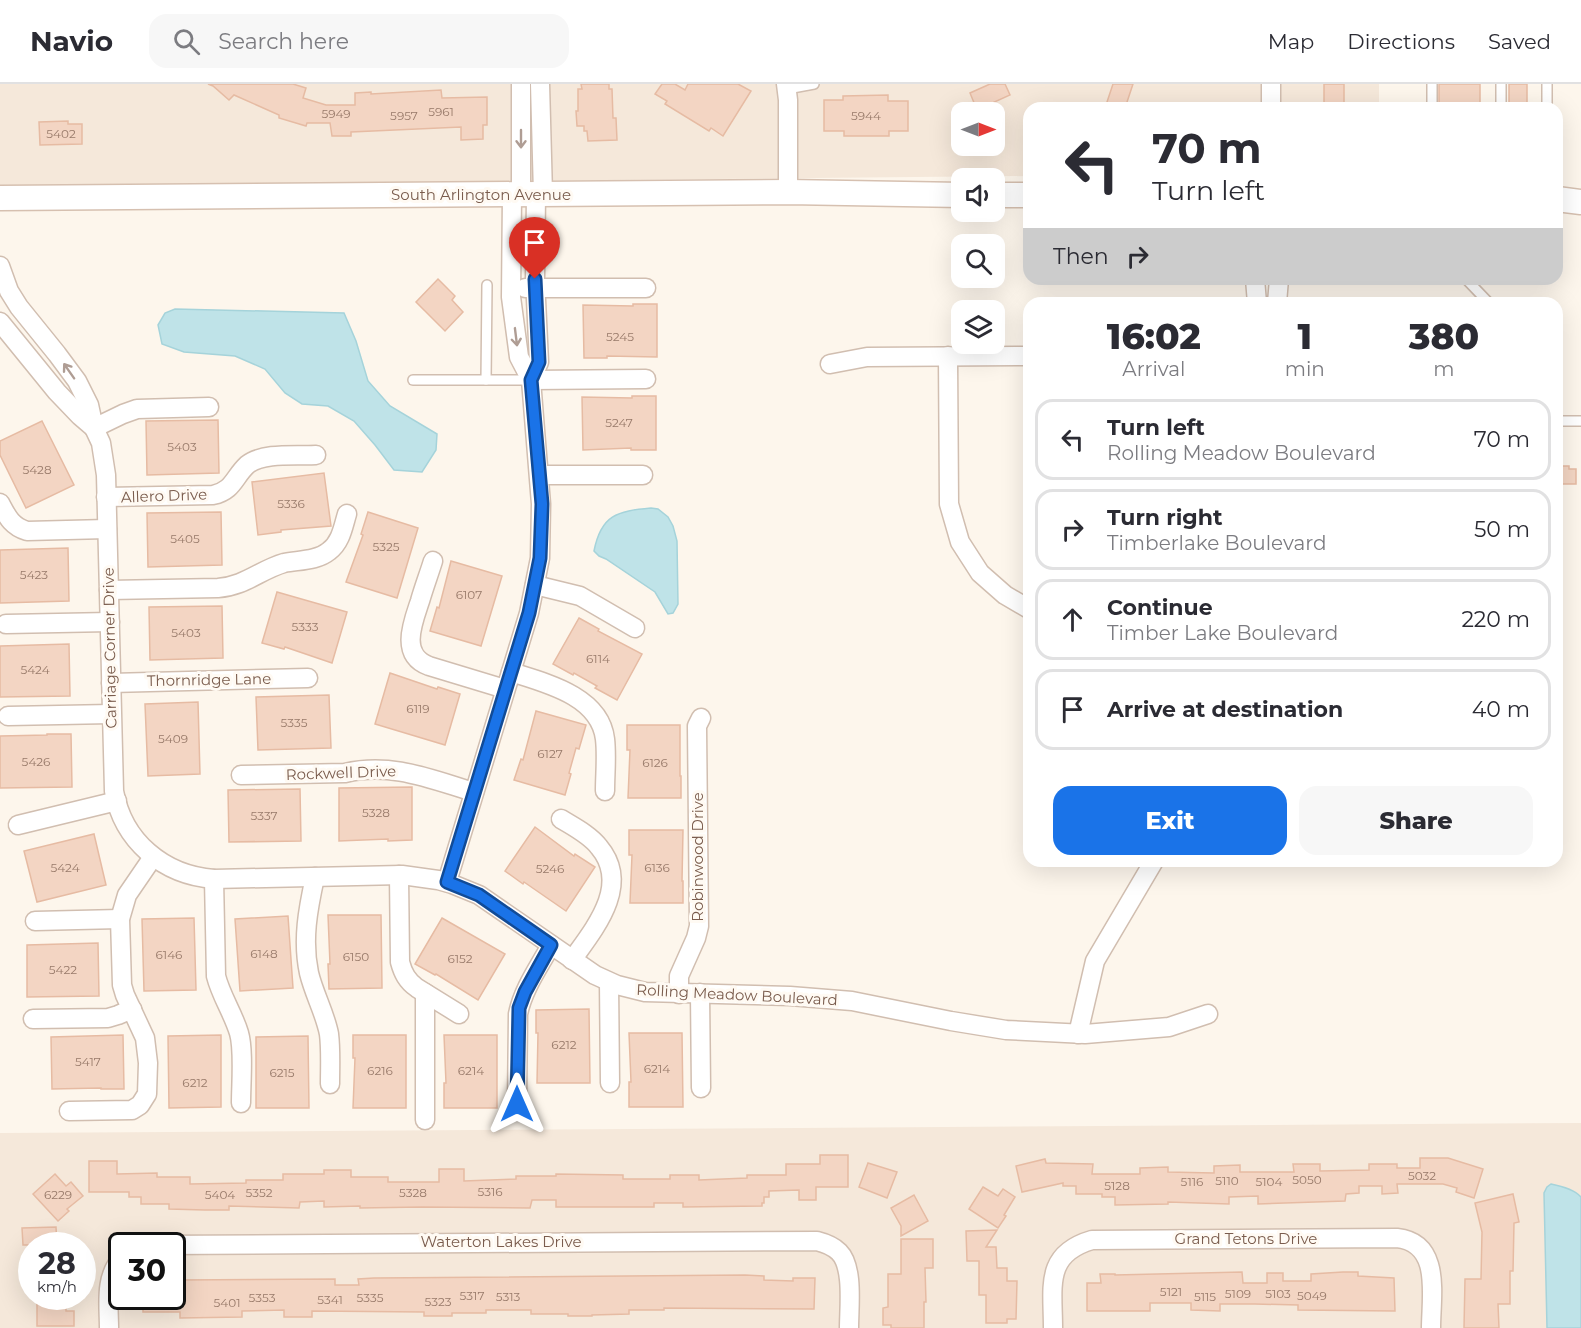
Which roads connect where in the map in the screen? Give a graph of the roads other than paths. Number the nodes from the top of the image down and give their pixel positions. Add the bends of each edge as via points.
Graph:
1 (521, 84) edge
2 (540, 84) edge
3 (814, 84) edge
4 (1271, 84) edge
5 (1432, 84) edge
6 (1501, 84) edge
7 (1547, 84) edge
8 (787, 87) edge
9 (1271, 102) edge
10 (1432, 102) edge
11 (1501, 102) edge
12 (1547, 102) edge
13 (788, 192) junction
14 (528, 195) junction
15 (951, 195) edge
16 (1005, 195) edge
17 (1023, 195) edge
18 (0, 198) edge
19 (1563, 200) edge
20 (1581, 202) edge
21 (0, 266) edge
22 (487, 285) dead end
23 (1472, 285) edge
24 (511, 288) junction
25 (536, 288) junction
26 (646, 288) dead end
27 (1483, 297) edge
28 (0, 322) edge
29 (948, 356) junction
30 (1023, 356) edge
31 (830, 364) dead end
32 (413, 380) dead end
33 (486, 380) junction
34 (531, 380) junction
35 (646, 380) dead end
36 (210, 407) dead end
37 (1563, 421) edge
38 (1581, 421) edge
39 (94, 426) junction
40 (316, 456) dead end
41 (540, 475) junction
42 (643, 475) dead end
43 (106, 497) junction
44 (0, 503) edge
45 (347, 514) dead end
46 (107, 529) junction
47 (433, 561) dead end
48 (535, 585) junction
49 (109, 590) junction
50 (1023, 606) edge
51 (110, 622) junction
52 (6, 624) dead end
53 (634, 628) dead end
54 (308, 678) dead end
55 (508, 681) junction
56 (111, 683) junction
57 (111, 714) junction
58 (8, 716) dead end
59 (701, 718) dead end
60 (241, 776) dead end
61 (605, 791) dead end
62 (474, 792) junction
63 (117, 801) junction
64 (561, 819) dead end
65 (18, 825) dead end
66 (153, 857) junction
67 (1150, 867) edge
68 (399, 875) junction
69 (315, 877) junction
70 (214, 879) junction
71 (447, 882) junction
72 (120, 919) junction
73 (35, 921) dead end
74 (551, 945) junction
75 (572, 960) junction
76 (609, 982) junction
77 (425, 993) junction
78 (679, 993) junction
79 (700, 993) junction
80 (132, 1009) junction
81 (459, 1014) dead end
82 (1208, 1014) dead end
83 (33, 1019) dead end
84 (1077, 1034) junction
85 (610, 1083) dead end
86 (330, 1084) dead end
87 (701, 1088) dead end
88 (241, 1103) dead end
89 (517, 1104) dead end
90 (69, 1111) dead end
91 (425, 1120) dead end
92 (186, 1245) edge
93 (110, 1310) edge
94 (110, 1328) edge
95 (849, 1328) edge
96 (1053, 1328) edge
97 (1431, 1328) edge

1 -> 14 street
2 - 14 street
3 - 8 lane
4 - 9 street
5 - 10 lane
6 - 11 lane
7 - 12 lane
8 - 13 street
13 - 14 main road, South Arlington Avenue
13 - 15 main road, South Arlington Avenue
14 - 18 main road, South Arlington Avenue
14 - 24 street
14 - 25 street
16 - 17 main road
19 - 20 main road
39 -> 21 street, Carriage Corner Drive via 77,381 19,307
22 - 33 lane
23 - 27 lane
24 - 25 street
24 -> 34 street via 519,357
25 - 26 street
25 - 34 street via 539,362
28 - 39 street, Carriage Corner Drive via 57,392
29 - 30 street
29 - 31 street via 867,357
29 - 50 street via 949,504 960,542 980,573
32 - 33 lane
33 - 34 lane
34 - 35 street
34 - 41 street
36 - 39 street via 137,409
37 - 38 lane
39 - 43 street, Carriage Corner Drive via 104,459
40 - 43 street, Allero Drive via 258,459 226,490 213,495
41 - 42 street
41 - 48 street via 541,544
43 - 46 street, Carriage Corner Drive
44 - 46 street via 14,526 27,531
45 - 49 street via 339,540 324,555 272,567 233,586
46 - 49 street, Carriage Corner Drive
47 - 55 street via 410,631 414,654 420,663
48 - 53 street via 580,596
48 - 55 street
49 - 51 street, Carriage Corner Drive
51 - 52 street
51 - 56 street, Carriage Corner Drive
54 - 56 street, Thornridge Lane
55 - 61 street via 542,681 583,702 596,714 605,738
55 - 62 street
56 - 57 street, Carriage Corner Drive
57 - 58 street
57 - 63 street, Carriage Corner Drive
59 - 78 street, Robinwood Drive via 697,726 699,926 679,976
60 - 62 street, Rockwell Drive via 399,770
62 - 71 street
63 - 65 street
63 - 66 street, Carriage Corner Drive via 133,837
64 - 75 street via 599,846 607,858 611,879 608,906
66 - 70 street, Rolling Meadow Boulevard via 182,873
66 - 72 street via 127,895
67 - 84 street via 1095,961
68 - 69 street, Rolling Meadow Boulevard
68 - 71 street, Rolling Meadow Boulevard
68 - 77 street via 400,962 409,981
69 - 70 street, Rolling Meadow Boulevard
69 - 86 street via 306,946 309,972 329,1036
70 - 88 street via 216,976 241,1043
71 - 74 street, Rolling Meadow Boulevard via 479,895
72 - 73 street
72 - 80 street via 121,977
74 - 75 street, Rolling Meadow Boulevard
74 - 89 street via 519,1008
75 - 76 street, Rolling Meadow Boulevard
76 - 78 street, Rolling Meadow Boulevard via 645,992
76 - 85 street
77 - 81 street
77 - 91 street
78 - 79 street, Rolling Meadow Boulevard
79 - 84 street, Rolling Meadow Boulevard via 852,1001 1006,1030
79 - 87 street
80 - 83 street via 108,1018
80 - 90 street via 146,1047 146,1098 132,1110
82 - 84 street, Rolling Meadow Boulevard via 1169,1027
92 - 95 street, Waterton Lakes Drive via 817,1241 839,1252 846,1262
93 - 94 street
96 - 97 street, Grand Tetons Drive via 1053,1274 1067,1251 1082,1243 1397,1238 1412,1242 1428,1260

